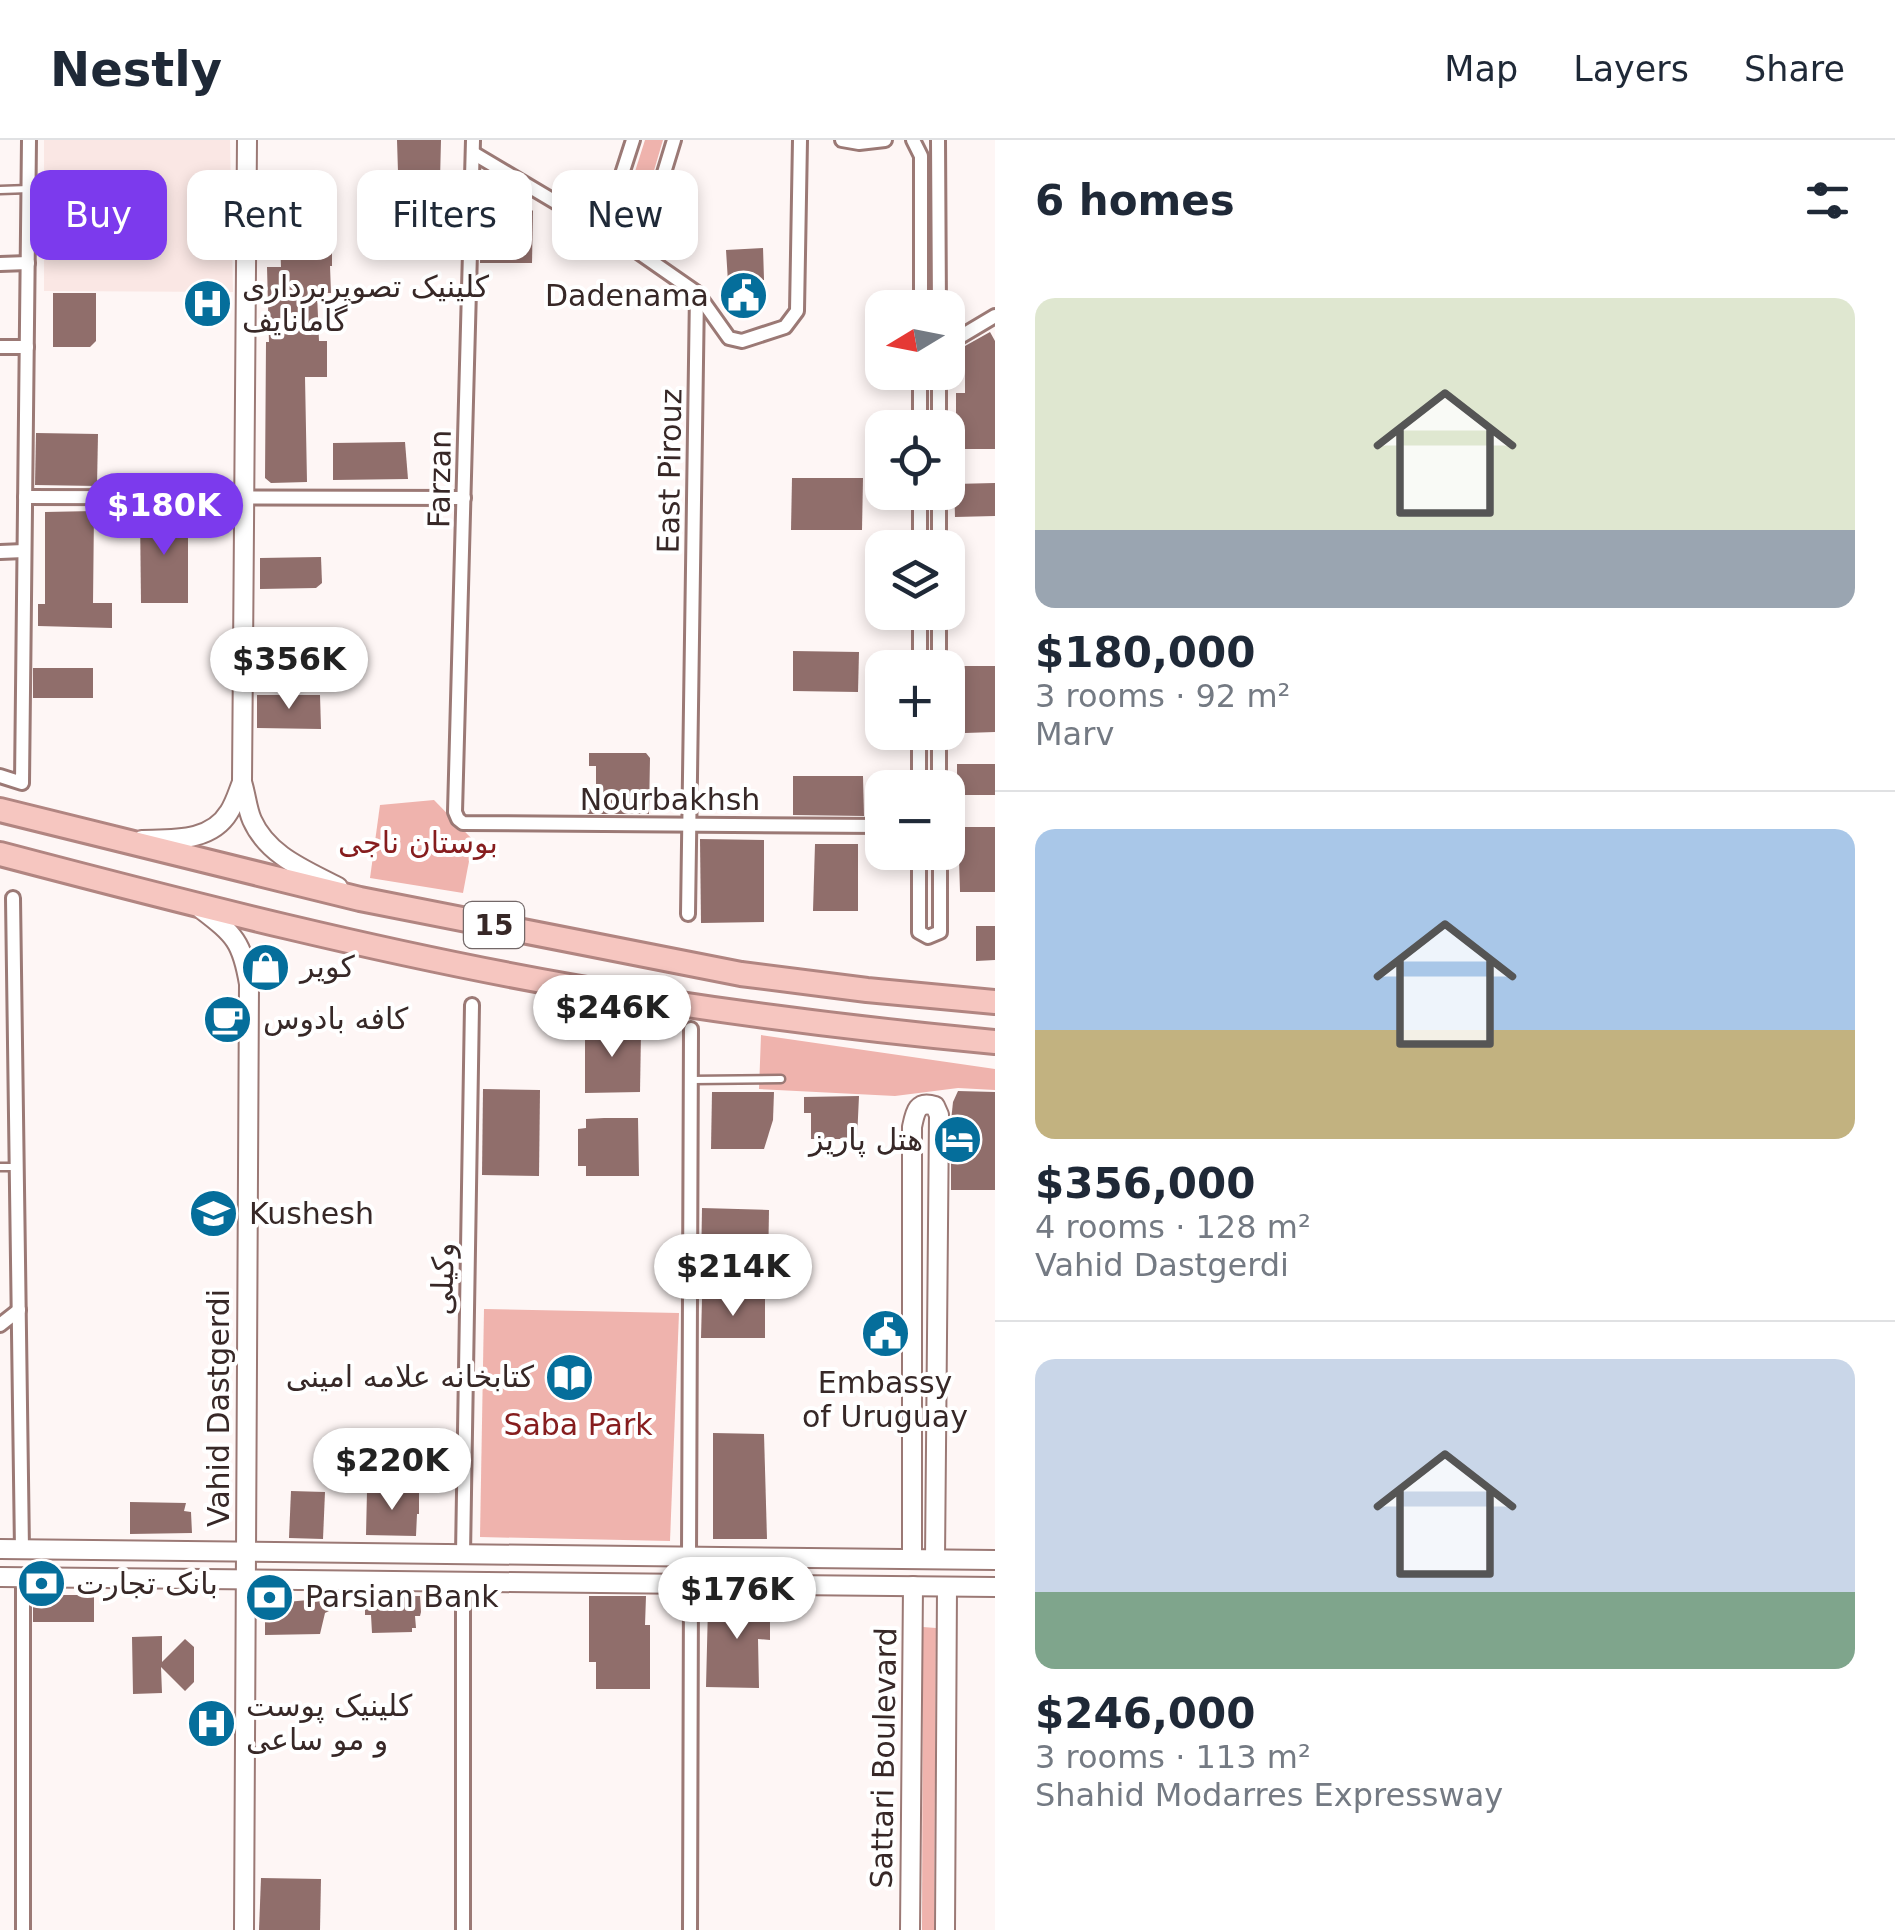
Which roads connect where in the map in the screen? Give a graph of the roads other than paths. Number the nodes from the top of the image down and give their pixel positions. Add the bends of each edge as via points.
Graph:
1 (29, 140) edge
2 (247, 140) edge
3 (633, 140) edge
4 (674, 140) edge
5 (800, 140) edge
6 (842, 140) edge
7 (885, 140) edge
8 (913, 140) edge
9 (938, 140) edge
10 (473, 146) edge
11 (623, 170) edge
12 (665, 170) edge
13 (29, 189) junction
14 (0, 190) edge
15 (552, 197) edge
16 (650, 260) edge
17 (28, 263) junction
18 (0, 264) edge
19 (920, 290) edge
20 (939, 290) edge
21 (698, 293) junction
22 (995, 316) edge
23 (965, 334) edge
24 (0, 347) edge
25 (27, 347) junction
26 (25, 497) junction
27 (244, 498) junction
28 (464, 498) junction
29 (24, 551) junction
30 (0, 552) edge
31 (0, 776) edge
32 (242, 782) junction
33 (0, 810) edge
34 (458, 819) joint
35 (690, 825) junction
36 (865, 826) edge
37 (120, 841) junction
38 (0, 854) edge
39 (919, 870) edge
40 (940, 870) edge
41 (14, 898) dead end
42 (360, 899) junction
43 (198, 906) junction
44 (688, 914) dead end
45 (7, 937) edge
46 (995, 1002) edge
47 (472, 1005) dead end
48 (0, 1016) edge
49 (15, 1017) junction
50 (691, 1029) dead end
51 (995, 1042) edge
52 (782, 1078) dead end
53 (690, 1080) junction
54 (0, 1167) edge
55 (17, 1167) junction
56 (19, 1310) junction
57 (0, 1325) edge
58 (913, 1534) junction
59 (935, 1535) junction
60 (0, 1550) edge
61 (22, 1550) junction
62 (246, 1552) junction
63 (464, 1554) junction
64 (689, 1557) junction
65 (790, 1558) junction
66 (912, 1559) junction
67 (934, 1559) junction
68 (995, 1560) edge
69 (0, 1577) edge
70 (23, 1577) junction
71 (246, 1579) junction
72 (463, 1582) junction
73 (690, 1584) junction
74 (791, 1585) junction
75 (913, 1586) junction
76 (947, 1586) junction
77 (995, 1587) edge
78 (913, 1624) junction
79 (948, 1625) junction
80 (23, 1930) edge
81 (244, 1930) edge
82 (463, 1930) edge
83 (690, 1930) edge
84 (910, 1930) edge
85 (945, 1930) edge

1 - 13 street
2 - 27 main road
3 - 11 street
4 - 12 street
5 - 21 street via 792,320 786,328 735,341
6 - 7 street
8 - 19 street via 921,156
9 - 20 street
10 - 15 street
10 - 28 street, Farzan
13 - 14 lane
13 - 17 street
16 - 21 street
17 - 18 street
17 - 25 street
21 - 35 street, East Pirouz
22 - 23 street
24 - 25 street
25 - 26 street
26 - 27 street
26 - 29 street
27 - 28 street
27 - 32 main road
28 - 34 street, Farzan
29 - 30 street
29 - 31 street via 22,783
32 - 37 main road via 228,814 208,833
32 - 42 main road via 267,844
33 - 37 highway, 15
34 - 35 street, Nourbakhsh
35 - 36 street, Nourbakhsh
35 - 44 street, East Pirouz
37 - 42 highway, 15
38 - 43 highway, 15
39 - 40 street via 919,932 928,937 940,932
41 - 45 street
42 - 46 highway, 15 via 741,974
43 - 51 highway, 15 via 575,987
43 - 62 main road, Vahid Dastgerdi via 244,953 249,984
45 - 49 street
47 - 63 street, وكيلی
48 - 49 street
49 - 55 street
50 - 53 street
52 - 53 lane
53 - 64 street
54 - 55 lane
55 - 56 street
56 - 57 street
56 - 61 street
58 - 59 main road
58 - 59 main road via 912,1127 916,1110 928,1104 939,1115
58 - 66 main road
59 - 67 main road
60 - 61 main road
61 - 62 main road
62 - 63 main road
62 - 71 main road, Vahid Dastgerdi
63 - 64 main road
64 - 65 main road
65 - 66 main road
65 - 74 main road
66 - 67 main road
67 - 68 main road
69 - 70 main road
70 - 71 main road
70 - 80 street
71 - 72 main road
71 - 81 main road, Vahid Dastgerdi
72 - 73 main road
72 - 82 street
73 - 74 main road
73 - 83 street
74 - 75 main road
75 - 76 main road
75 - 78 main road, Sattari Boulevard
76 - 77 main road
76 - 79 main road, Sattari Boulevard
78 - 79 main road via 933,1619
78 - 84 main road, Sattari Boulevard
79 - 85 main road, Sattari Boulevard

